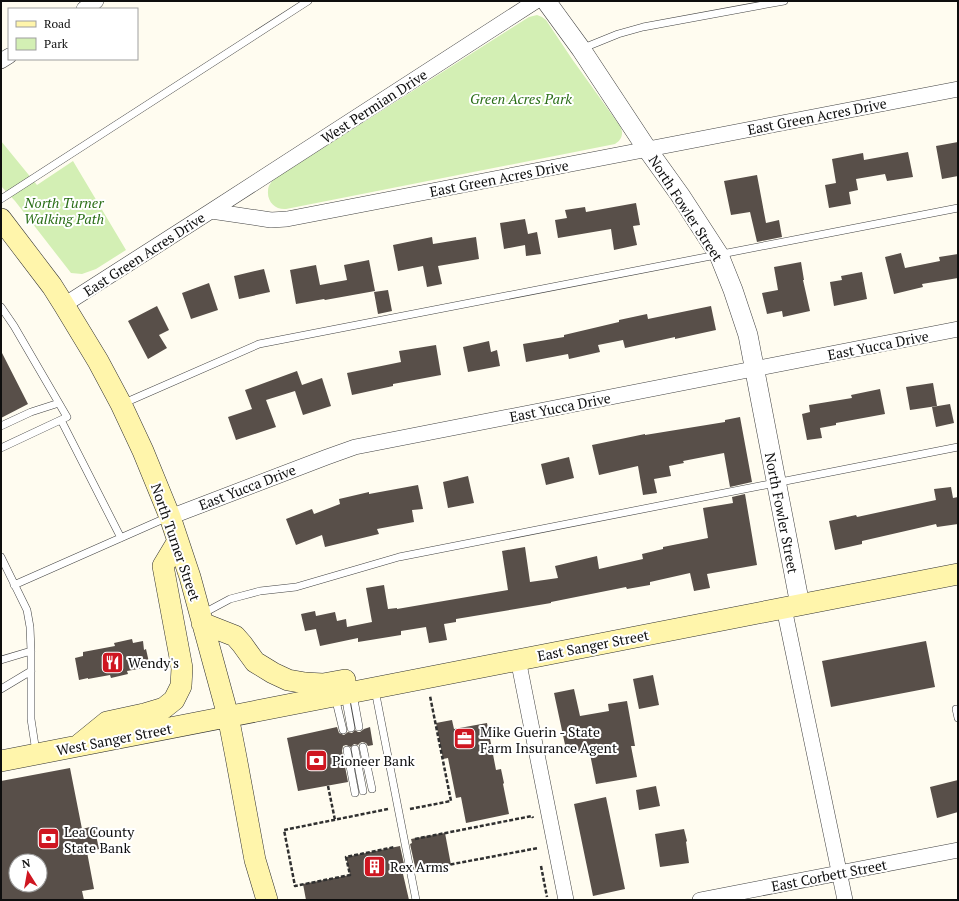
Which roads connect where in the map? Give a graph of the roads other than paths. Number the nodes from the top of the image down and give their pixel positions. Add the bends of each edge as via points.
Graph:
1 (96, 1) edge
2 (308, 1) edge
3 (536, 1) edge
4 (546, 1) edge
5 (784, 1) edge
6 (86, 8) edge
7 (581, 49) junction
8 (958, 89) edge
9 (648, 149) junction
10 (1, 199) edge
11 (958, 208) edge
12 (211, 211) junction
13 (1, 219) edge
14 (719, 255) junction
15 (64, 305) junction
16 (1, 307) edge
17 (958, 329) edge
18 (754, 369) junction
19 (59, 402) junction
20 (121, 404) junction
21 (61, 420) junction
22 (1, 426) edge
23 (958, 447) edge
24 (1, 448) edge
25 (777, 482) junction
26 (170, 517) junction
27 (121, 538) junction
28 (178, 540) junction
29 (1, 557) edge
30 (958, 574) edge
31 (14, 585) junction
32 (792, 607) junction
33 (201, 619) junction
34 (31, 651) junction
35 (1, 660) edge
36 (518, 660) junction
37 (487, 666) junction
38 (31, 671) junction
39 (374, 687) junction
40 (1, 689) edge
41 (344, 693) junction
42 (958, 709) edge
43 (228, 716) junction
44 (958, 718) edge
45 (360, 727) dead end
46 (351, 728) dead end
47 (343, 730) dead end
48 (77, 746) junction
49 (363, 747) dead end
50 (355, 749) dead end
51 (347, 750) dead end
52 (36, 754) junction
53 (1, 761) edge
54 (372, 789) dead end
55 (363, 791) dead end
56 (355, 793) dead end
57 (958, 850) edge
58 (840, 873) junction
59 (267, 900) edge
60 (416, 900) edge
61 (566, 900) edge
62 (700, 900) edge
63 (845, 900) edge

1 - 6 street
2 - 10 lane
3 - 12 street, West Permian Drive
4 - 7 street, North Fowler Street
5 - 7 lane via 643,27
7 - 9 street, North Fowler Street
8 - 9 street, East Green Acres Drive
9 - 12 street, East Green Acres Drive via 287,219 271,220
9 - 14 street, North Fowler Street
11 - 14 lane
12 - 15 street, East Green Acres Drive
13 - 15 main road, North Turner Street
14 - 18 street, North Fowler Street via 748,334
14 - 20 lane via 259,344
15 - 20 main road, North Turner Street
16 - 19 lane
17 - 18 street, East Yucca Drive
18 - 25 street, North Fowler Street
18 - 26 street, East Yucca Drive via 355,447
19 - 21 lane via 67,417
19 - 22 lane
20 - 26 main road, North Turner Street via 144,451
21 - 24 lane
21 - 27 lane
23 - 25 lane
25 - 32 street, North Fowler Street
25 - 33 lane via 399,557 296,587 260,591 230,599
26 - 27 lane
26 - 28 main road, North Turner Street
27 - 31 lane
28 - 33 main road, North Turner Street
28 - 48 main road via 163,566 182,668 181,686 174,700 164,708 107,722
29 - 31 lane
30 - 32 main road, East Sanger Street
31 - 34 lane via 27,610
32 - 36 main road, East Sanger Street
32 - 58 street, North Fowler Street
33 - 37 main road via 235,636 255,662 272,673 288,680 305,683 323,684 471,659
33 - 43 main road, North Turner Street
34 - 35 lane
34 - 38 lane
36 - 37 main road, East Sanger Street
36 - 61 street
37 - 39 main road, East Sanger Street
38 - 40 lane
38 - 52 lane via 31,719
39 - 41 main road, East Sanger Street
39 - 60 lane
41 - 43 main road, East Sanger Street
41 - 45 lane
41 - 46 lane
41 - 47 lane
42 - 44 lane
43 - 48 main road, West Sanger Street
43 - 59 main road, North Turner Street via 255,860
48 - 52 main road, West Sanger Street
49 - 54 lane
50 - 55 lane
51 - 56 lane
52 - 53 main road, West Sanger Street
57 - 58 street, East Corbett Street
58 - 62 street, East Corbett Street
58 - 63 street, North Fowler Street

